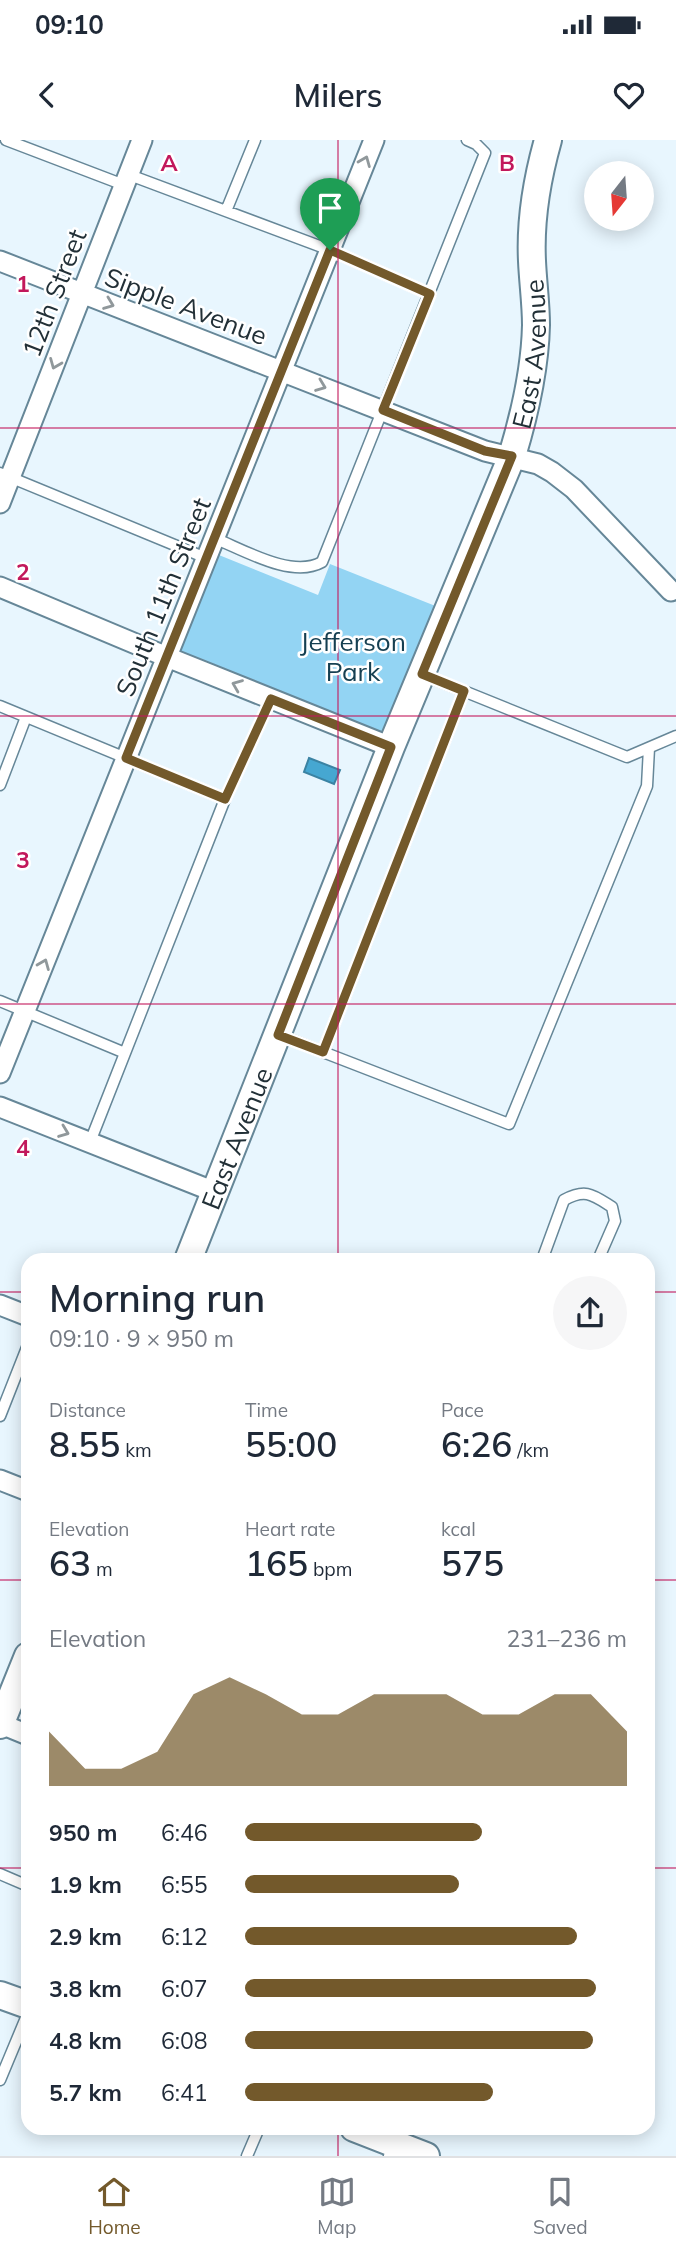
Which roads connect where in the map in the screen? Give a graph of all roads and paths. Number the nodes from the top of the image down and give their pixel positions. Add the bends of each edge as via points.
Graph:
1 (6, 140) edge
2 (142, 140) edge
3 (255, 140) edge
4 (374, 140) edge
5 (467, 140) edge
6 (548, 140) edge
7 (23, 143) edge
8 (125, 180) junction
9 (226, 211) junction
10 (330, 250) junction
11 (0, 261) edge
12 (83, 293) junction
13 (430, 294) junction
14 (281, 371) junction
15 (383, 410) junction
16 (512, 456) junction
17 (5, 475) edge
18 (0, 503) edge
19 (214, 538) junction
20 (206, 558) junction
21 (0, 587) edge
22 (674, 591) edge
23 (167, 657) junction
24 (422, 674) junction
25 (464, 691) junction
26 (271, 699) junction
27 (0, 706) edge
28 (26, 717) junction
29 (676, 736) edge
30 (391, 747) junction
31 (649, 748) junction
32 (126, 758) junction
33 (0, 785) edge
34 (225, 799) junction
35 (0, 1002) edge
36 (25, 1011) junction
37 (278, 1035) junction
38 (323, 1052) junction
39 (125, 1053) junction
40 (0, 1073) edge
41 (0, 1107) edge
42 (90, 1142) junction
43 (215, 1192) junction
44 (191, 1253) edge
45 (545, 1253) edge
46 (601, 1253) edge
47 (0, 1305) edge
48 (21, 1313) edge
49 (21, 1363) edge
50 (0, 1416) edge
51 (0, 1480) edge
52 (21, 1488) edge
53 (21, 1673) edge
54 (0, 1725) edge
55 (21, 1732) edge
56 (0, 1874) edge
57 (21, 1883) edge
58 (0, 1995) edge
59 (21, 2002) edge
60 (21, 2030) edge
61 (0, 2080) edge
62 (256, 2135) edge
63 (373, 2135) edge
64 (395, 2143) edge
65 (247, 2156) edge
66 (425, 2156) edge

1 - 7 lane
2 - 8 street, 12th Street
3 - 9 lane
10 -> 4 street, South 11th Street
5 - 13 lane via 485,153
6 - 16 street, East Avenue via 532,235 533,367
7 - 8 lane
8 - 9 lane
8 - 12 street, 12th Street
9 - 10 lane
10 - 13 lane
10 - 14 street, South 11th Street
11 - 12 street, Sipple Avenue
12 -> 14 street, Sipple Avenue
12 -> 17 street, 12th Street
13 - 15 lane
14 -> 15 street, Sipple Avenue
14 - 19 street, South 11th Street
15 - 16 street, Sipple Avenue via 485,451
15 - 19 lane via 322,562 297,569
16 - 22 street, Sipple Avenue via 538,464 574,488
16 - 24 street, East Avenue
17 - 18 street, 12th Street
17 - 20 lane
19 - 20 street, South 11th Street
20 - 23 street, South 11th Street
21 - 23 street
26 -> 23 street
23 - 32 street, South 11th Street
24 - 25 lane
24 - 30 street, East Avenue
25 - 31 lane via 627,757
25 - 38 lane
26 - 30 street
26 - 34 lane
27 - 28 lane
28 - 32 lane
28 - 33 lane
29 - 31 lane
30 - 37 street, East Avenue
31 - 38 lane via 648,786 509,1124
32 - 34 lane
36 -> 32 street, South 11th Street
34 - 39 lane
35 - 36 lane
36 - 39 lane
36 - 40 street, South 11th Street
37 - 38 lane
37 - 43 street, East Avenue
39 - 42 lane
41 -> 42 street
42 - 43 street
43 - 44 street, East Avenue
45 - 46 lane via 564,1200 578,1193 592,1194 612,1208 615,1221
47 - 48 street
49 - 50 lane
51 - 52 street
53 - 54 street
54 - 55 street
56 - 57 lane
58 - 59 street
60 - 61 lane
62 - 65 lane
63 - 64 street
64 - 66 street

